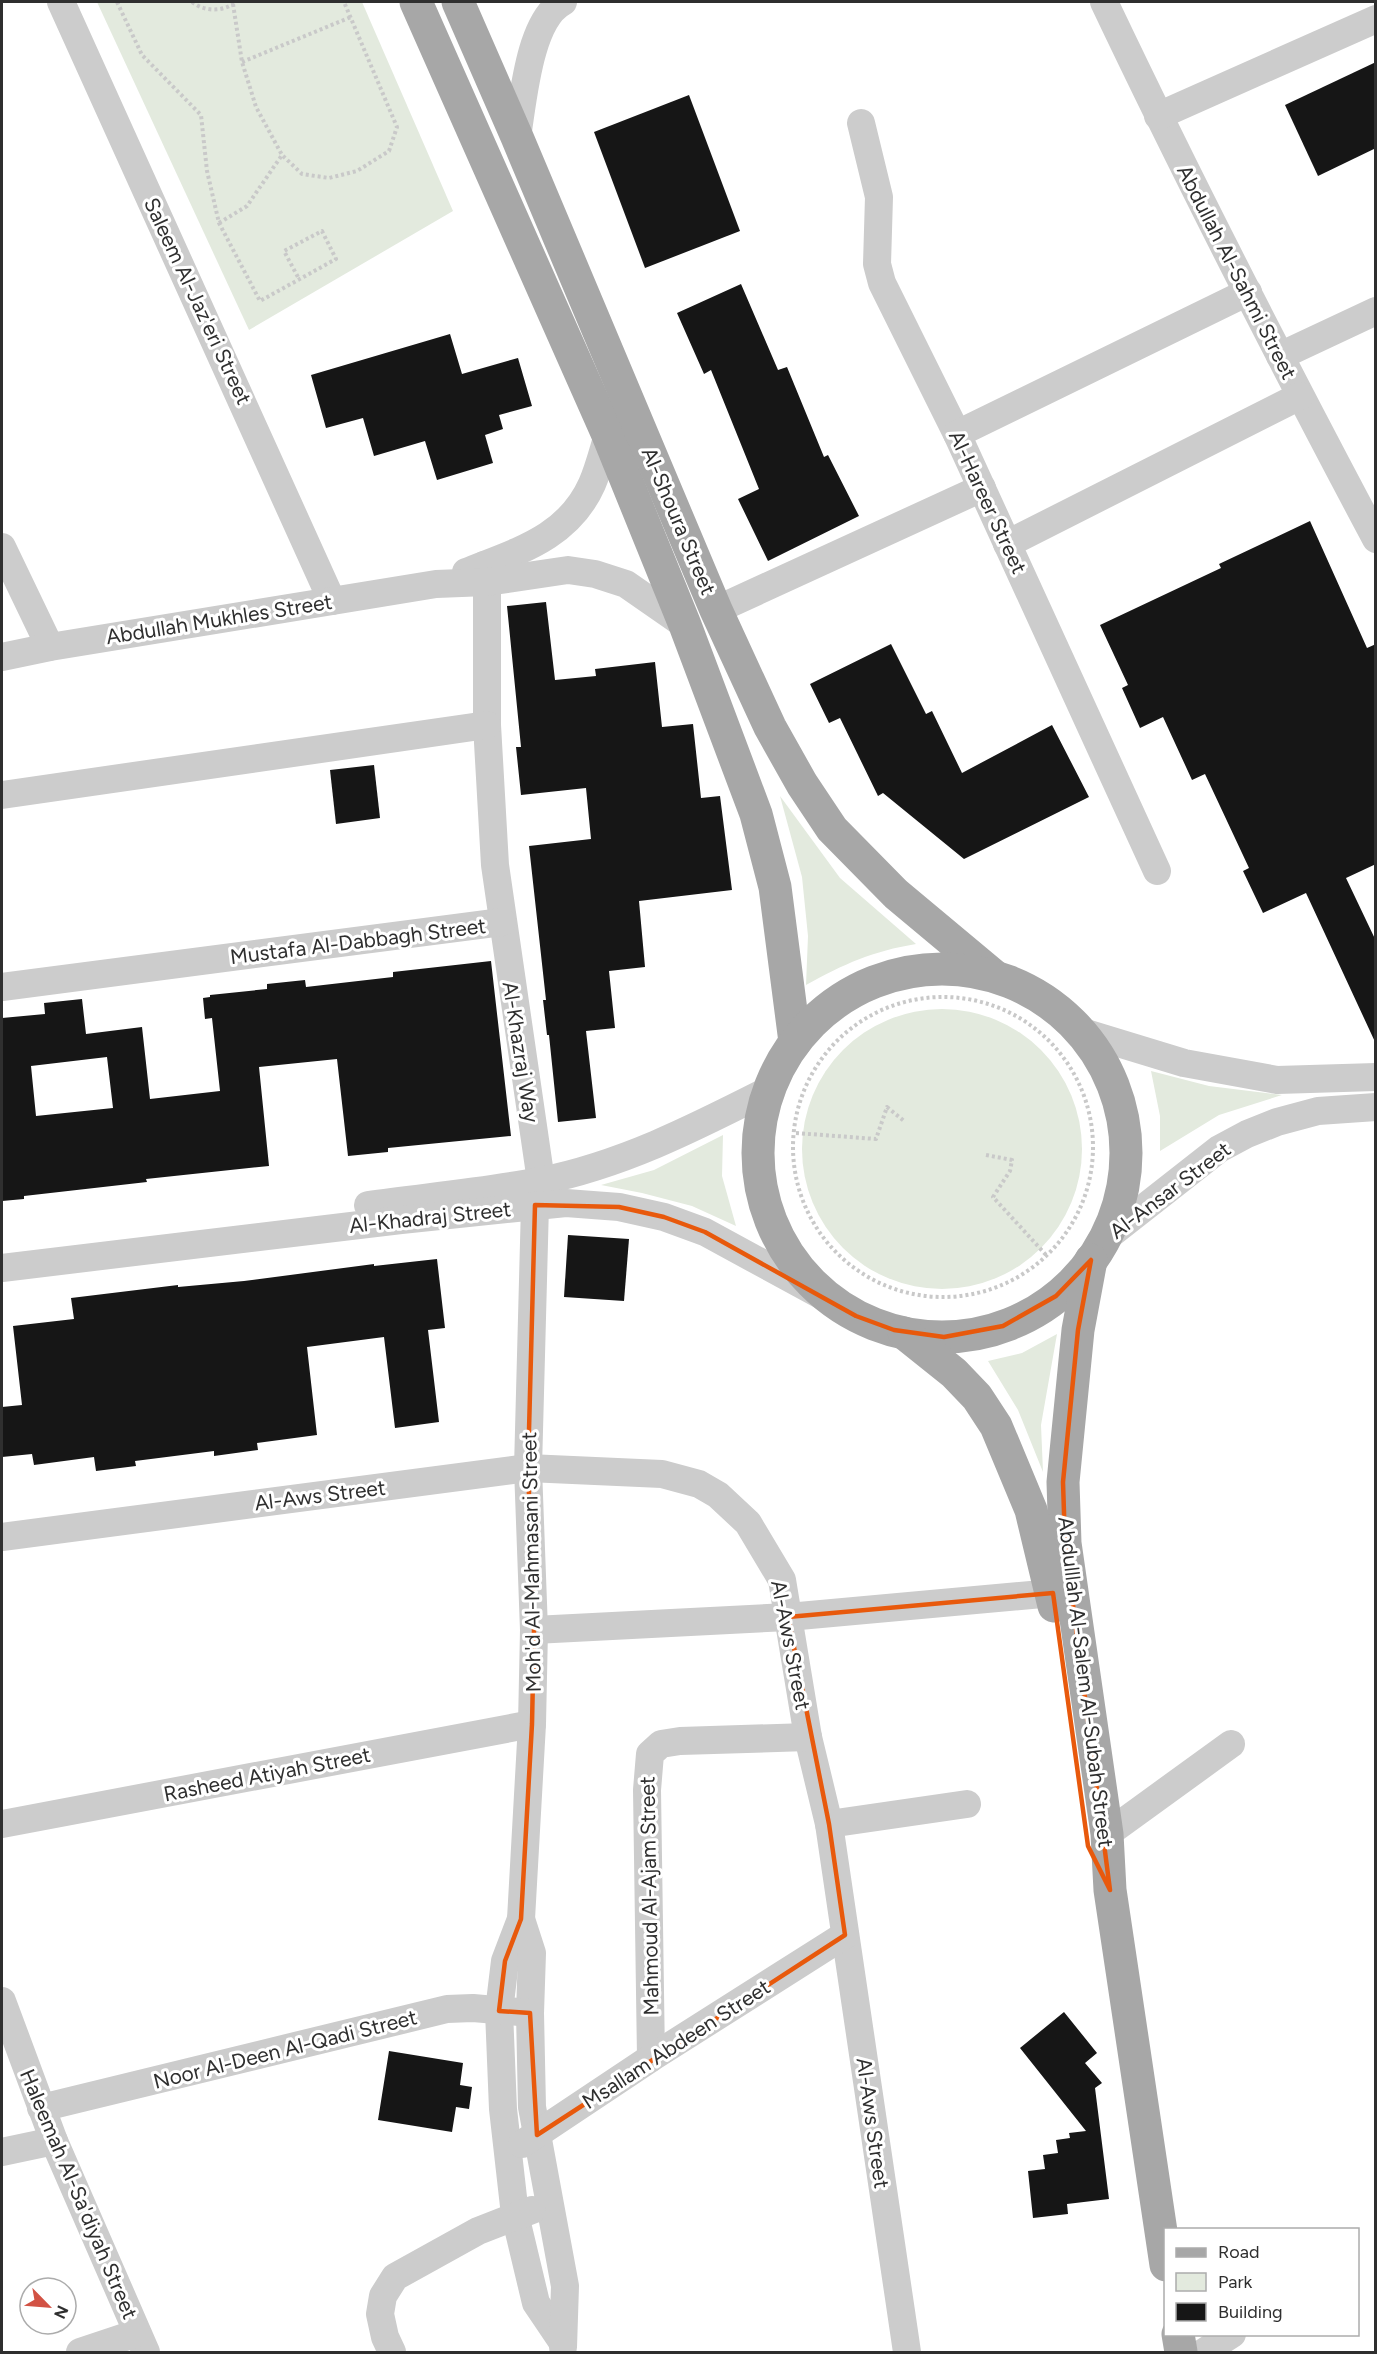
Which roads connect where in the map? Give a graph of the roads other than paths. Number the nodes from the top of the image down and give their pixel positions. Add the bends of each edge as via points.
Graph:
1 (61, 2) edge
2 (416, 2) edge
3 (458, 2) edge
4 (563, 2) edge
5 (1104, 2) edge
6 (1376, 19) edge
7 (1158, 116) junction
8 (861, 123) dead end
9 (517, 137) junction
10 (1248, 292) junction
11 (1376, 311) edge
12 (1280, 356) junction
13 (1300, 396) junction
14 (957, 434) junction
15 (608, 435) junction
16 (982, 488) junction
17 (1376, 539) edge
18 (1007, 544) junction
19 (2, 547) edge
20 (485, 573) junction
21 (332, 601) junction
22 (716, 610) junction
23 (685, 625) junction
24 (50, 646) junction
25 (2, 657) edge
26 (487, 725) junction
27 (2, 795) edge
28 (1157, 871) dead end
29 (502, 922) junction
30 (994, 976) junction
31 (2, 987) edge
32 (1079, 1031) junction
33 (795, 1042) junction
34 (1376, 1077) edge
35 (769, 1090) junction
36 (1376, 1107) edge
37 (538, 1193) junction
38 (1097, 1250) junction
39 (2, 1251) edge
40 (2, 1269) edge
41 (839, 1305) junction
42 (904, 1333) junction
43 (528, 1468) junction
44 (2, 1537) edge
45 (1053, 1593) junction
46 (788, 1617) junction
47 (534, 1630) junction
48 (532, 1724) junction
49 (808, 1737) junction
50 (1231, 1744) dead end
51 (967, 1804) dead end
52 (2, 1824) edge
53 (829, 1824) junction
54 (1107, 1834) junction
55 (1110, 1890) junction
56 (521, 1919) junction
57 (845, 1935) junction
58 (2, 2001) edge
59 (498, 2011) junction
60 (530, 2013) junction
61 (651, 2058) junction
62 (41, 2108) junction
63 (537, 2135) junction
64 (54, 2141) junction
65 (2, 2152) edge
66 (507, 2152) junction
67 (549, 2204) junction
68 (515, 2215) junction
69 (1164, 2252) edge
70 (1178, 2336) edge
71 (1229, 2336) edge
72 (142, 2343) edge
73 (564, 2348) edge
74 (80, 2352) edge
75 (392, 2352) edge
76 (907, 2352) edge
77 (1181, 2352) edge
78 (1204, 2352) edge

1 - 21 street, Saleem Al-Jaz'eri Street
2 - 15 main road, Al-Shoura Street
3 - 9 main road, Al-Shoura Street
4 - 9 street via 541,28 531,54
5 - 7 street, Abdullah Al-Sahmi Street
6 - 7 street
7 - 10 street, Abdullah Al-Sahmi Street
8 - 14 street, Al-Hareer Street via 879,197 877,264 882,283
9 - 22 main road, Al-Shoura Street
10 - 12 street, Abdullah Al-Sahmi Street
10 - 14 street
11 - 12 street
12 - 13 street, Abdullah Al-Sahmi Street
13 - 17 street, Abdullah Al-Sahmi Street
13 - 18 street
14 - 16 street, Al-Hareer Street
15 - 20 street, Abdullah Mukhles Street via 593,482 572,517 545,538
15 - 23 main road, Al-Shoura Street
16 - 18 street, Al-Hareer Street
16 - 22 street
18 - 28 street, Al-Hareer Street
19 - 24 street
20 - 21 street, Abdullah Mukhles Street
20 - 23 street, Abdullah Mukhles Street via 568,570 595,574 626,584
20 - 26 street, Mustafa Al-Dabbagh Street
21 - 24 street, Abdullah Mukhles Street
22 - 30 main road, Al-Shoura Street via 770,726 832,829 896,894
23 - 33 main road, Al-Shoura Street via 756,814 775,887
24 - 25 street, Abdullah Mukhles Street
26 - 27 street
26 - 29 street, Mustafa Al-Dabbagh Street
29 - 31 street, Mustafa Al-Dabbagh Street
29 - 37 street, Al-Khazraj Way
30 - 32 main road via 1041,997
30 - 33 main road via 939,969 885,978 854,991 826,1010
32 - 34 street via 1184,1063 1277,1080
32 - 38 main road via 1098,1055 1111,1082 1125,1137 1121,1192
33 - 35 main road
35 - 37 street, Al-Khadraj Street via 647,1149
35 - 41 main road via 758,1160 764,1200 789,1255 808,1279
36 - 38 street, Al-Ansar Street via 1318,1111 1247,1134 1219,1149
37 - 39 street, Al-Khadraj Street
37 - 40 street, Al-Khadraj Street
37 - 41 street, Al-Khadraj Street via 566,1203 619,1207 664,1217 705,1232
37 - 43 street, Moh'd Al-Mahmasani Street
38 - 42 main road via 1056,1296 1010,1323 964,1335
38 - 54 main road, Abdulllah Al-Salem Al-Subah Street via 1078,1330 1063,1482 1065,1543
41 - 42 main road via 865,1320
42 - 45 main road, Abdulllah Al-Salem Al-Subah Street via 954,1373 977,1397 996,1426 1031,1510
43 - 44 street, Al-Aws Street
43 - 46 street, Al-Aws Street via 662,1474 699,1484 718,1495 748,1523 763,1545 782,1580
43 - 47 street, Moh'd Al-Mahmasani Street
45 - 46 street
45 - 55 main road, Abdulllah Al-Salem Al-Subah Street via 1088,1846
46 - 47 street
46 - 49 street, Al-Aws Street
47 - 48 street, Moh'd Al-Mahmasani Street
48 - 52 street, Rasheed Atiyah Street
48 - 56 street, Moh'd Al-Mahmasani Street
49 - 53 street, Al-Aws Street
49 - 61 street, Mahmoud Al-Ajam Street via 680,1741 661,1744 650,1754 647,1779
50 - 54 street
51 - 53 street
53 - 57 street, Al-Aws Street
54 - 55 main road, Abdulllah Al-Salem Al-Subah Street
55 - 69 main road, Abdulllah Al-Salem Al-Subah Street
56 - 59 street, Moh'd Al-Mahmasani Street via 505,1961
56 - 60 street, Moh'd Al-Mahmasani Street via 532,1953
57 - 61 street, Msallam Abdeen Street
57 - 76 street, Al-Aws Street
58 - 62 street, Haleemah Al-Sa'diyah Street
59 - 60 street, Noor Al-Deen Al-Qadi Street
59 - 62 street, Noor Al-Deen Al-Qadi Street via 447,2009
59 - 66 street, Moh'd Al-Mahmasani Street
60 - 63 street, Moh'd Al-Mahmasani Street via 532,2107
61 - 63 street, Msallam Abdeen Street
62 - 64 street, Haleemah Al-Sa'diyah Street
63 - 66 street, Msallam Abdeen Street
63 - 67 street, Moh'd Al-Mahmasani Street
64 - 65 street
64 - 72 street, Haleemah Al-Sa'diyah Street
66 - 68 street, Moh'd Al-Mahmasani Street
67 - 68 street
67 - 73 street, Moh'd Al-Mahmasani Street via 565,2286
68 - 73 street, Moh'd Al-Mahmasani Street via 536,2302
68 - 75 street via 478,2230 395,2277 383,2296 380,2314
70 - 77 main road
71 - 78 street
72 - 74 street

